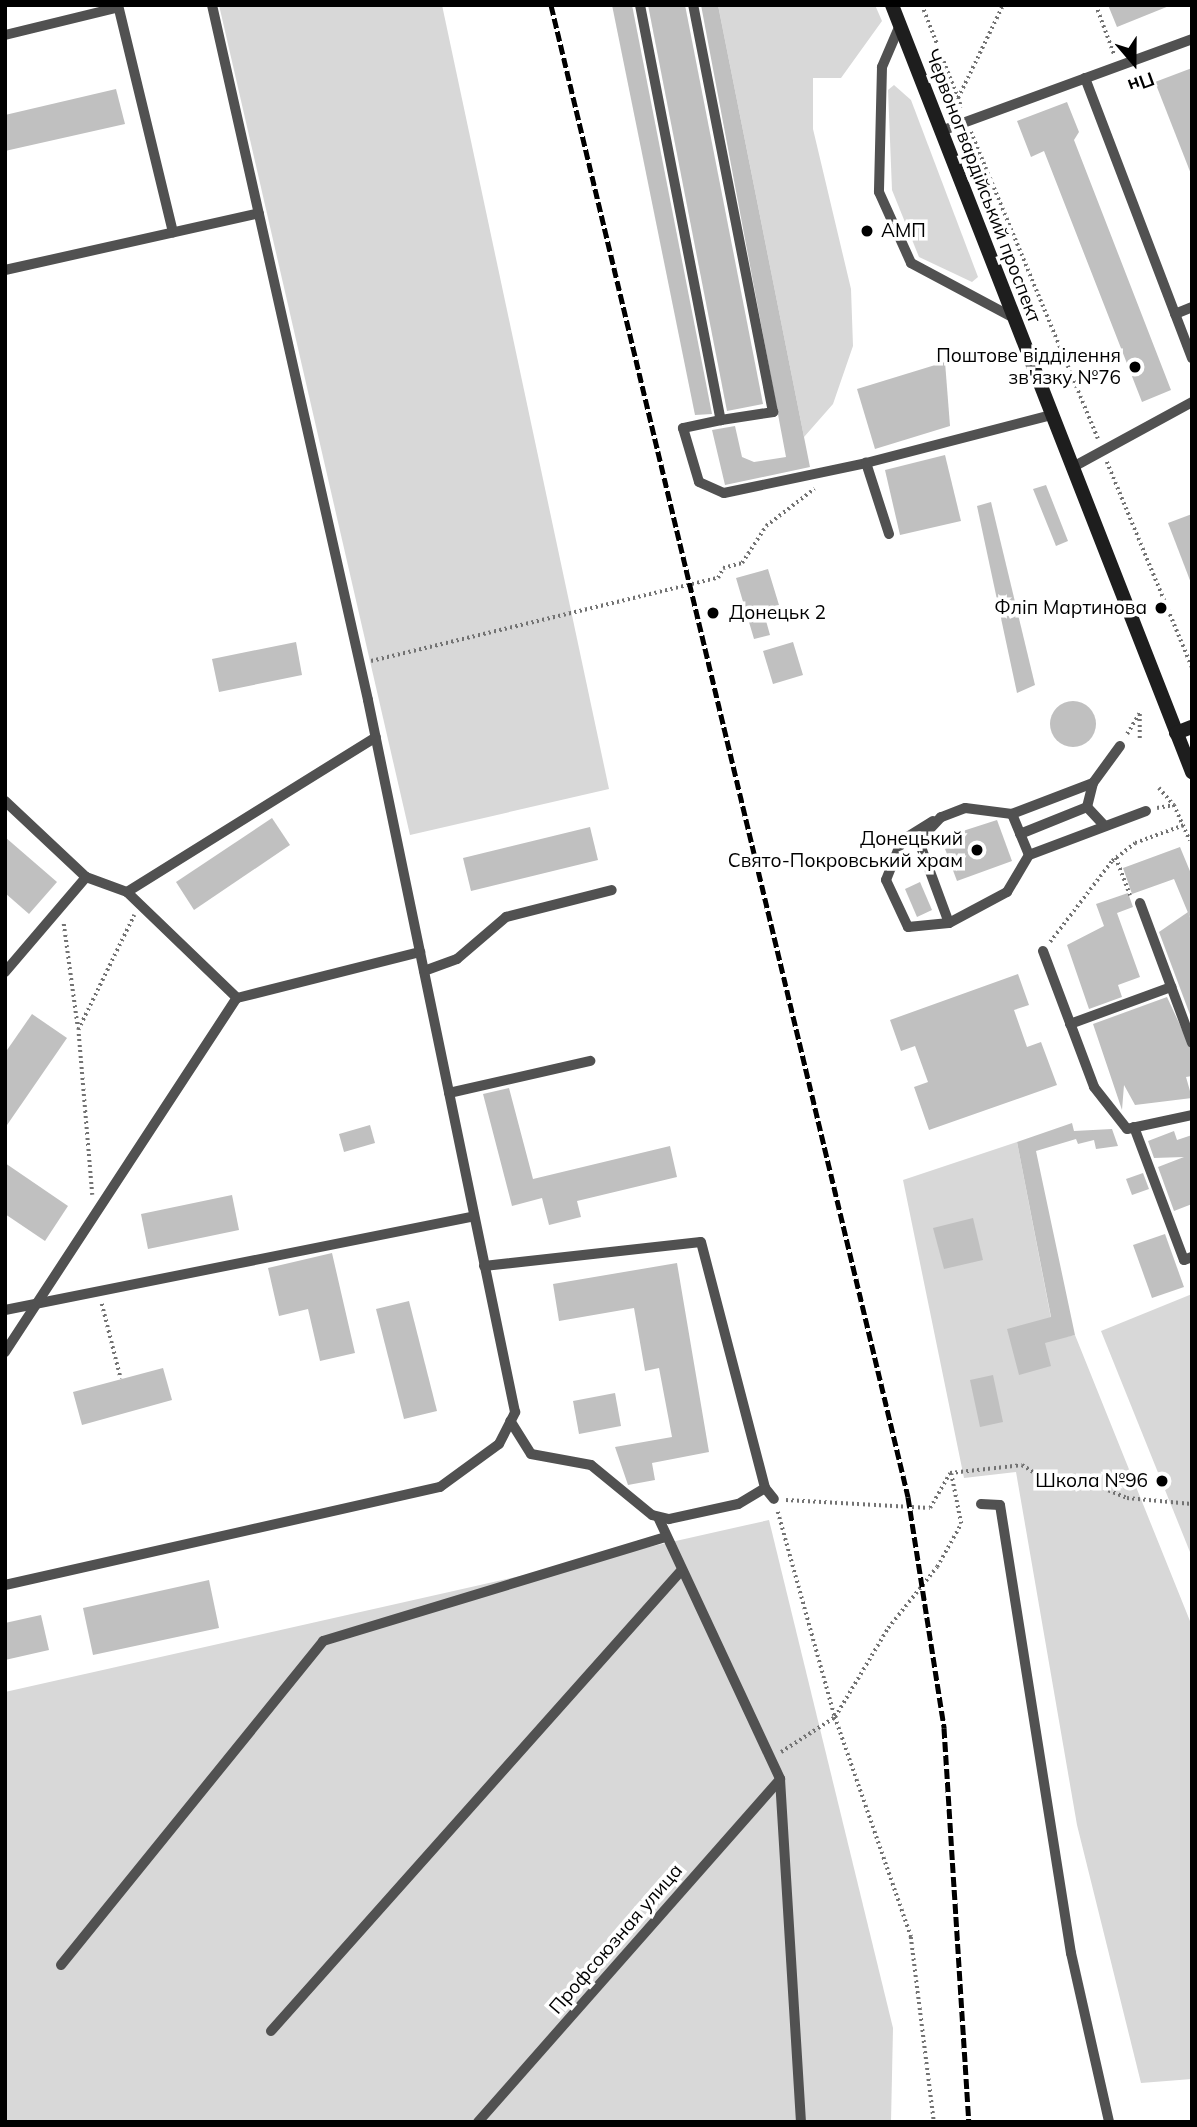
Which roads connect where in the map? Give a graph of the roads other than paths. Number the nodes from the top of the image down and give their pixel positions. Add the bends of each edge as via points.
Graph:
1 (212, 5) edge
2 (640, 5) edge
3 (693, 5) edge
4 (892, 5) edge
5 (117, 7) edge
6 (900, 24) junction
7 (5, 35) edge
8 (1192, 39) edge
9 (1085, 78) junction
10 (941, 131) junction
11 (259, 213) junction
12 (173, 232) junction
13 (5, 270) edge
14 (1192, 307) edge
15 (1175, 314) junction
16 (1014, 318) junction
17 (1192, 358) edge
18 (1192, 402) edge
19 (1052, 415) junction
20 (721, 420) junction
21 (866, 463) junction
22 (1073, 467) junction
23 (889, 534) dead end
24 (1192, 727) edge
25 (1176, 733) junction
26 (376, 737) junction
27 (1120, 746) road end
28 (1192, 772) edge
29 (1093, 783) junction
30 (5, 802) edge
31 (1087, 807) junction
32 (1146, 811) road end
33 (1012, 814) junction
34 (941, 817) junction
35 (1105, 826) junction
36 (1020, 834) junction
37 (1029, 855) junction
38 (86, 877) junction
39 (612, 890) dead end
40 (127, 891) junction
41 (1140, 904) road end
42 (949, 923) junction
43 (420, 951) junction
44 (1043, 951) road end
45 (424, 971) junction
46 (5, 972) edge
47 (1171, 986) junction
48 (237, 998) junction
49 (1070, 1024) junction
50 (1192, 1043) edge
51 (590, 1061) dead end
52 (449, 1093) junction
53 (1192, 1115) edge
54 (1134, 1127) junction
55 (474, 1216) junction
56 (1192, 1257) edge
57 (484, 1266) junction
58 (37, 1304) junction
59 (5, 1310) edge
60 (5, 1352) edge
61 (510, 1421) junction
62 (765, 1488) junction
63 (774, 1499) road end
64 (981, 1504) dead end
65 (658, 1517) junction
66 (666, 1537) junction
67 (680, 1572) junction
68 (5, 1586) edge
69 (780, 1779) junction
70 (61, 1965) dead end
71 (271, 2031) dead end
72 (798, 2119) edge
73 (478, 2122) edge
74 (1110, 2122) edge

1 - 11 lane
2 - 20 lane
3 - 20 lane via 773,412
4 - 6 main road, Червоногвардійський проспект
5 - 7 lane
5 - 12 lane
6 - 10 main road, Червоногвардійський проспект
6 - 16 lane via 883,67 879,191 911,263
8 - 9 lane
9 - 10 lane
9 - 15 lane
10 - 16 main road, Червоногвардійський проспект
11 - 12 lane
11 - 26 lane
12 - 13 lane
14 - 15 lane
15 - 17 lane
16 - 19 main road, Червоногвардійський проспект
18 - 22 lane
19 - 21 lane
19 - 22 main road, Червоногвардійський проспект
20 - 21 lane via 683,428 699,482 724,493
21 - 23 lane
22 - 25 main road, Червоногвардійський проспект
24 - 25 main road
25 - 28 main road, Червоногвардійський проспект
26 - 40 lane
26 - 43 lane
27 - 29 lane
29 - 31 lane
29 - 33 lane
30 - 38 lane
31 - 35 lane
31 - 36 lane
32 - 35 lane
33 - 34 lane via 987,806
33 - 36 lane
34 - 42 lane via 920,847
34 - 42 lane via 902,840 886,880 908,928
35 - 37 lane
36 - 37 lane
37 - 42 lane via 1007,892
38 - 40 lane
38 - 46 lane
39 - 45 lane via 506,917 457,959
40 - 48 lane
41 - 47 lane
43 - 45 lane
43 - 48 lane
44 - 49 lane
45 - 52 lane
47 - 49 lane
47 - 50 lane
48 - 58 lane
49 - 54 lane via 1094,1087 1127,1129
51 - 52 lane
52 - 55 lane
53 - 54 lane
54 - 56 lane via 1184,1260
55 - 57 lane
55 - 58 lane
57 - 61 lane via 514,1412
57 - 62 lane via 701,1242
58 - 59 lane
58 - 60 lane
61 - 65 lane via 531,1454 591,1465
61 - 68 lane via 499,1444 440,1487
62 - 63 lane
62 - 65 lane via 738,1504
64 - 74 lane via 1000,1505 1071,1952
65 - 66 lane
66 - 67 lane
66 - 70 lane via 323,1641
67 - 69 lane
67 - 71 lane
69 - 72 lane
69 - 73 lane, Профсоюзная улица

